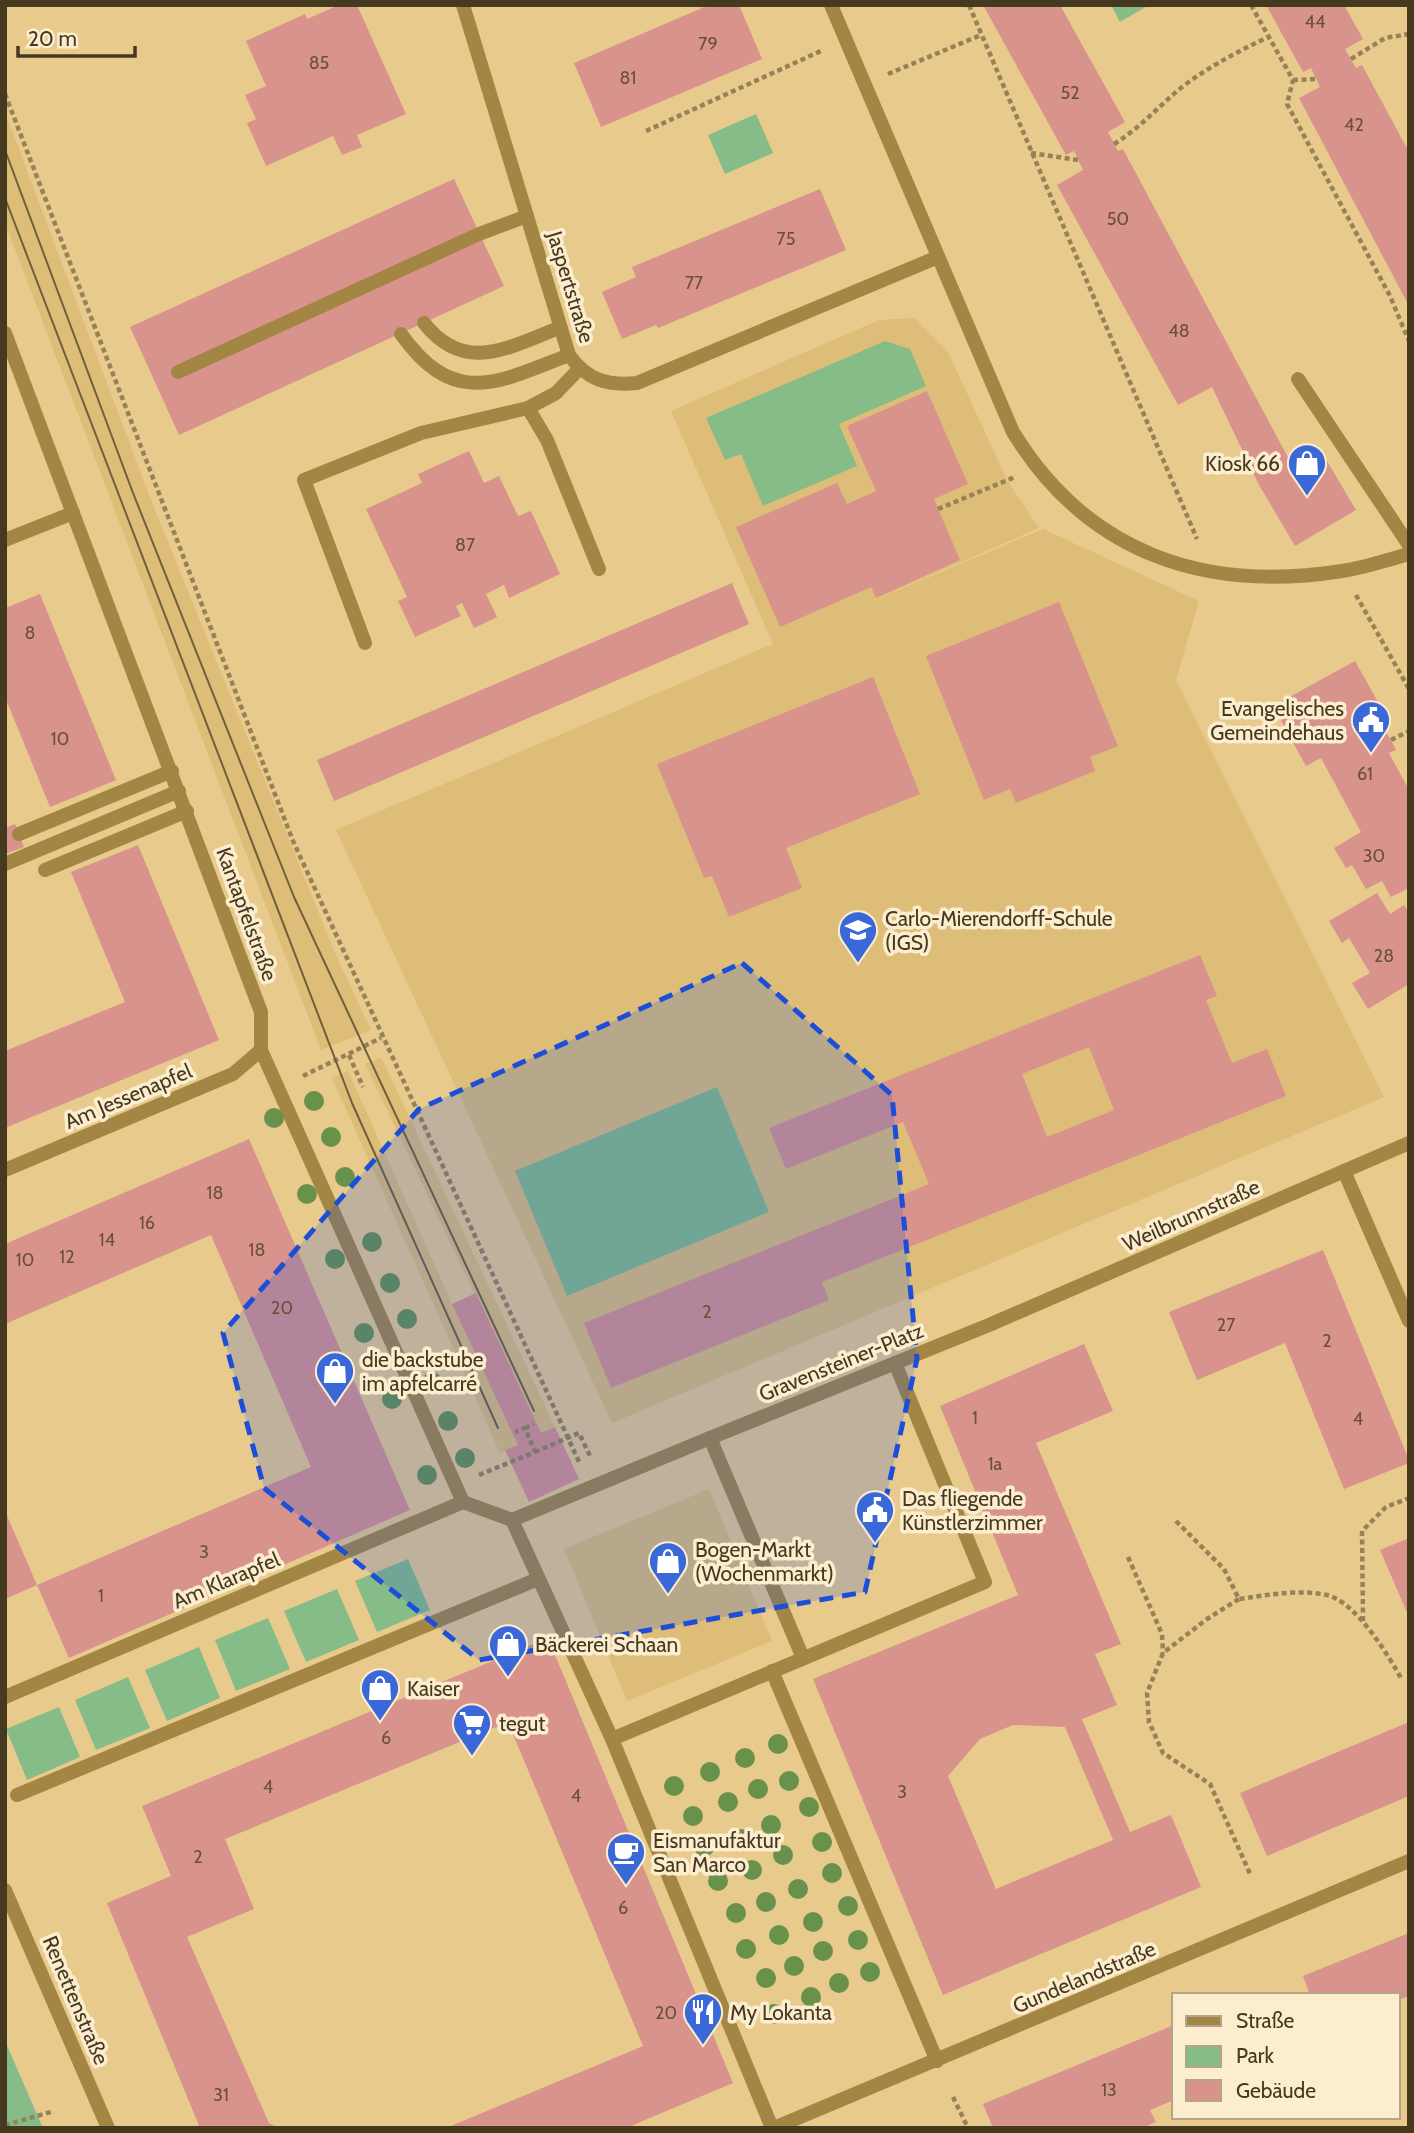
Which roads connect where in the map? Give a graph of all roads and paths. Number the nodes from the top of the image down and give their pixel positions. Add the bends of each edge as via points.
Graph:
1 (463, 5) edge
2 (831, 5) edge
3 (969, 5) edge
4 (1251, 5) edge
5 (1409, 34) edge
6 (981, 35) junction
7 (1268, 37) junction
8 (846, 40) junction
9 (1351, 59) dead end
10 (1316, 79) dead end
11 (1293, 80) junction
12 (864, 84) junction
13 (5, 94) edge
14 (646, 131) dead end
15 (1114, 144) dead end
16 (1030, 152) junction
17 (1078, 160) dead end
18 (527, 216) junction
19 (938, 257) junction
20 (424, 323) dead end
21 (559, 328) junction
22 (5, 332) edge
23 (401, 334) dead end
24 (1409, 341) edge
25 (569, 355) junction
26 (579, 369) junction
27 (178, 372) dead end
28 (1298, 379) dead end
29 (528, 408) junction
30 (1035, 468) junction
31 (938, 509) dead end
32 (74, 513) junction
33 (5, 540) edge
34 (1409, 545) edge
35 (1409, 554) edge
36 (598, 569) dead end
37 (1343, 571) junction
38 (1211, 572) junction
39 (365, 643) dead end
40 (1409, 689) edge
41 (1409, 730) edge
42 (1391, 740) dead end
43 (172, 771) junction
44 (179, 791) junction
45 (187, 811) junction
46 (19, 834) dead end
47 (5, 864) edge
48 (46, 870) dead end
49 (381, 1038) junction
50 (261, 1049) junction
51 (349, 1055) junction
52 (279, 1086) junction
53 (363, 1087) dead end
54 (1409, 1143) edge
55 (5, 1170) edge
56 (1344, 1171) junction
57 (1409, 1321) edge
58 (989, 1325) joint
59 (894, 1363) junction
60 (534, 1424) dead end
61 (525, 1428) junction
62 (515, 1432) dead end
63 (567, 1437) junction
64 (709, 1438) junction
65 (535, 1452) junction
66 (588, 1483) junction
67 (456, 1485) junction
68 (1409, 1498) edge
69 (463, 1502) junction
70 (512, 1520) junction
71 (1177, 1521) dead end
72 (1128, 1557) dead end
73 (538, 1579) junction
74 (1239, 1599) junction
75 (1363, 1622) junction
76 (1163, 1653) junction
77 (803, 1658) junction
78 (772, 1671) junction
79 (1402, 1680) dead end
80 (5, 1697) edge
81 (612, 1739) junction
82 (17, 1795) dead end
83 (1409, 1861) edge
84 (1251, 1876) dead end
85 (5, 1890) edge
86 (937, 2062) junction
87 (953, 2097) dead end
88 (51, 2112) dead end
89 (5, 2125) edge
90 (108, 2128) edge
91 (773, 2128) edge
92 (968, 2128) edge

1 - 18 street, Jaspertstraße
2 - 8 street
3 - 6 path
4 - 7 path
5 - 9 path via 1385,38
6 - 12 path
6 - 16 path
7 - 11 path
7 - 15 path via 1229,55 1141,128
8 - 12 street
8 - 14 path
10 - 11 path
11 - 24 path via 1287,104 1390,296
12 - 19 street
13 - 49 path via 293,841
16 - 17 path
16 - 38 path
18 - 21 street, Jaspertstraße
18 - 27 street
19 - 26 street, Jaspertstraße via 637,383 597,381
19 - 30 street via 1013,432
20 - 21 street via 451,349 471,353 495,352
21 - 25 street, Jaspertstraße
22 - 32 street, Kantapfelstraße
23 - 25 street via 419,360 442,375 470,383 501,381
25 - 26 street, Jaspertstraße
26 - 29 street via 556,393
28 - 34 street
29 - 36 street via 547,440
29 - 39 street via 421,433 304,480
30 - 31 path
30 - 38 street via 1069,504 1121,540 1170,562
32 - 33 street
32 - 43 street, Kantapfelstraße
35 - 37 street
37 - 38 street via 1277,577
37 - 40 path
41 - 42 path
43 - 44 street, Kantapfelstraße
43 - 46 street
44 - 45 street, Kantapfelstraße
44 - 47 street
45 - 48 street
45 - 50 street, Kantapfelstraße via 261,1012
49 - 51 path
49 - 63 path
50 - 52 street, Kantapfelstraße
50 - 55 street, Am Jessenapfel via 233,1074
51 - 52 path
51 - 53 path
52 - 67 street, Kantapfelstraße
54 - 56 street, Weilbrunnstraße
56 - 57 street
56 - 58 street, Weilbrunnstraße
58 - 59 street, Gravensteiner-Platz
59 - 64 street, Gravensteiner-Platz
59 - 77 street via 985,1583
60 - 61 path
61 - 62 path
61 - 65 path
63 - 65 path
63 - 66 path
63 - 66 path via 579,1433 597,1473
64 - 66 street, Gravensteiner-Platz
64 - 77 street
65 - 67 path
66 - 70 street, Gravensteiner-Platz
67 - 69 street, Kantapfelstraße
68 - 75 path via 1386,1507 1362,1531
69 - 70 street
69 - 80 street, Am Klarapfel
70 - 73 street
71 - 74 path via 1224,1569
72 - 76 path via 1162,1634
73 - 81 street
73 - 82 street
74 - 75 path via 1286,1592 1329,1595
74 - 76 path
75 - 79 path via 1386,1649
76 - 84 path via 1147,1693 1149,1722 1164,1753 1210,1784
77 - 78 street
78 - 81 street
78 - 86 street
81 - 91 street
83 - 86 street, Gundelandstraße
85 - 90 street, Renettenstraße
86 - 91 street, Gundelandstraße
87 - 92 path
88 - 89 path

